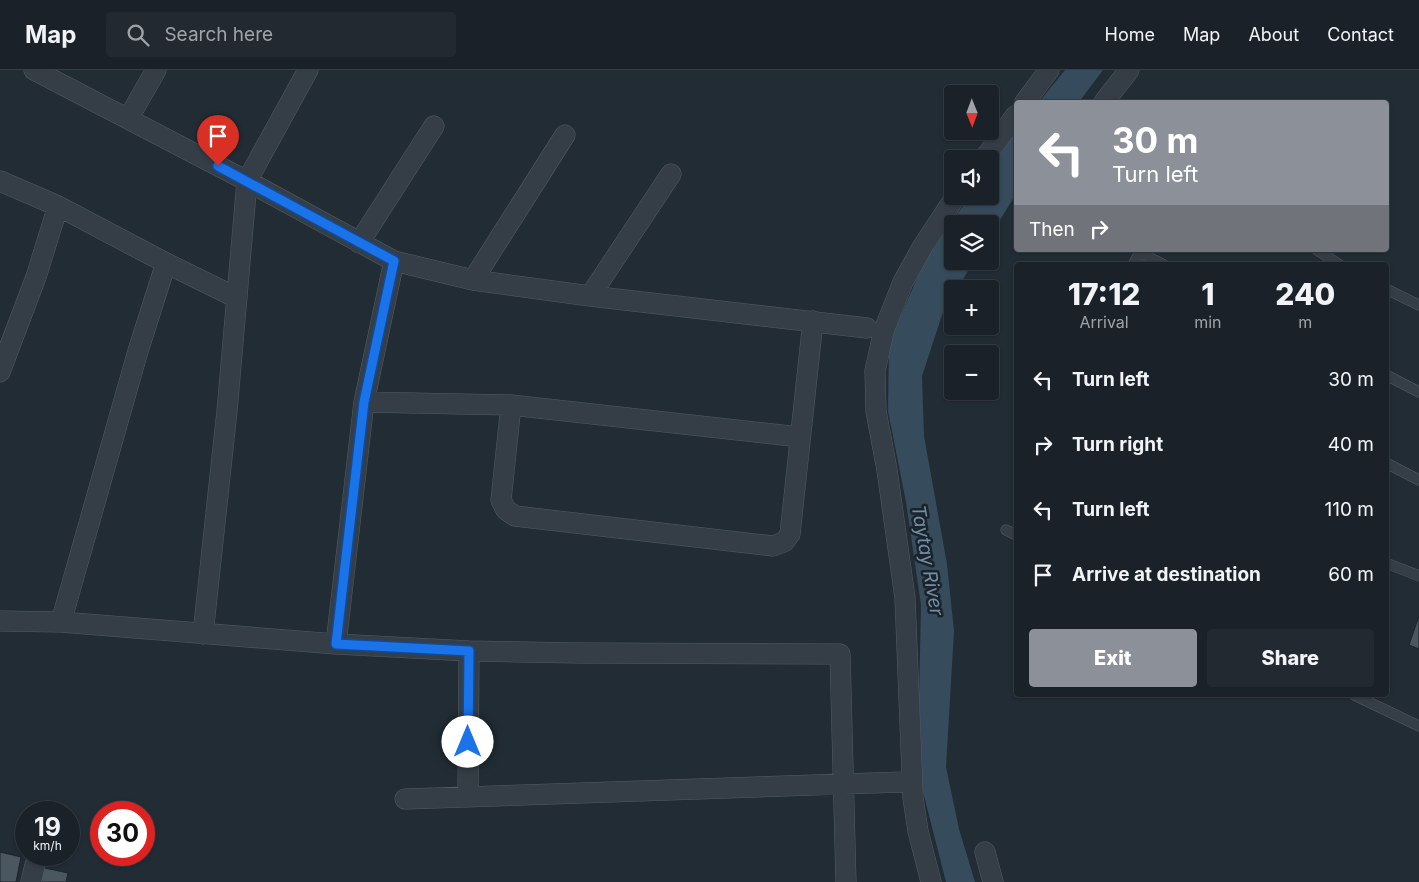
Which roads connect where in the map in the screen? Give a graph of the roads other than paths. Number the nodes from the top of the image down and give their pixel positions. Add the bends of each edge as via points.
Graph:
1 (34, 70) edge
2 (156, 70) edge
3 (308, 70) edge
4 (1049, 70) edge
5 (1129, 70) edge
6 (1026, 100) edge
7 (1106, 100) edge
8 (1014, 117) edge
9 (128, 119) junction
10 (434, 126) dead end
11 (565, 135) dead end
12 (990, 150) edge
13 (671, 174) dead end
14 (0, 181) edge
15 (247, 181) junction
16 (950, 205) edge
17 (58, 206) junction
18 (359, 243) junction
19 (1142, 252) edge
20 (1320, 252) edge
21 (394, 261) junction
22 (1159, 262) edge
23 (1334, 262) edge
24 (166, 263) junction
25 (474, 280) junction
26 (1389, 290) edge
27 (590, 296) junction
28 (237, 298) junction
29 (1419, 305) edge
30 (813, 322) junction
31 (867, 328) dead end
32 (0, 372) edge
33 (1389, 377) edge
34 (1419, 392) edge
35 (364, 402) junction
36 (511, 405) junction
37 (800, 437) junction
38 (1389, 465) edge
39 (1419, 480) edge
40 (1006, 530) dead end
41 (1014, 534) edge
42 (1389, 564) edge
43 (1419, 576) edge
44 (0, 621) edge
45 (61, 622) junction
46 (202, 634) junction
47 (336, 644) junction
48 (469, 651) junction
49 (1358, 697) edge
50 (1419, 726) edge
51 (902, 782) dead end
52 (844, 784) junction
53 (468, 797) junction
54 (405, 799) dead end
55 (985, 852) dead end
56 (846, 882) edge
57 (931, 882) edge
58 (993, 882) edge

1 - 9 street
2 - 9 street
3 - 15 street
4 - 6 street
5 - 7 street
8 - 12 street
9 - 15 street
10 - 18 street
11 - 25 street
13 - 27 street
14 - 17 street
15 - 18 street
15 - 28 street
16 - 57 street via 903,282 884,330 875,371 876,411 905,598 913,798
17 - 24 street
17 - 32 street via 36,277
18 - 21 street
19 - 22 lane
20 - 23 lane
21 - 25 street
21 - 35 street
24 - 28 street
24 - 45 street
25 - 27 street
26 - 29 lane
27 - 30 street
28 - 46 street
30 - 31 street
30 - 37 street
33 - 34 lane
35 - 36 street
35 - 47 street
36 - 37 street
36 - 37 street via 501,500 506,510 515,516 774,546 784,542 790,534
38 - 39 lane
40 - 41 lane
42 - 43 lane
44 - 45 street
45 - 46 street
46 - 47 street
47 - 48 street
48 - 52 street via 840,654
48 - 53 street
49 - 50 lane
51 - 52 street
52 - 53 street
52 - 56 street
53 - 54 street
55 - 58 street

